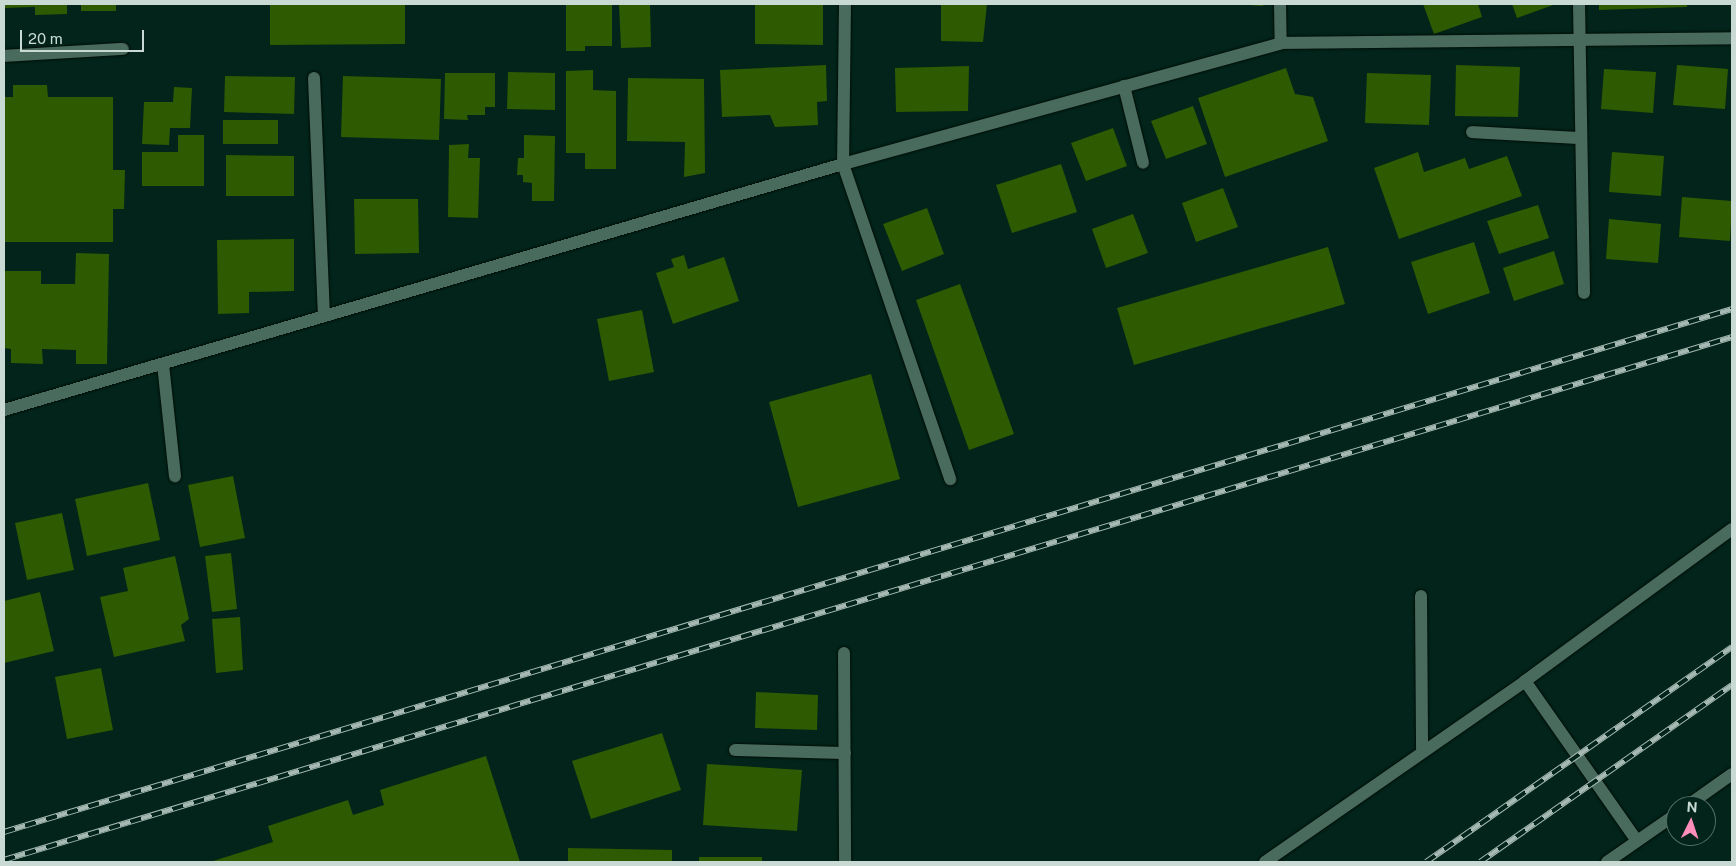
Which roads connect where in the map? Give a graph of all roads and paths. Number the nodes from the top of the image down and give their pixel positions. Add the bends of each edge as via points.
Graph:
1 (845, 4) edge
2 (1280, 4) edge
3 (1579, 4) edge
4 (1732, 38) edge
5 (1579, 39) junction
6 (1281, 44) junction
7 (123, 49) dead end
8 (4, 56) edge
9 (314, 78) dead end
10 (1124, 86) junction
11 (1472, 132) dead end
12 (1581, 138) junction
13 (1143, 163) dead end
14 (843, 164) junction
15 (1584, 294) dead end
16 (324, 316) junction
17 (163, 364) junction
18 (4, 410) edge
19 (175, 476) dead end
20 (950, 479) dead end
21 (1732, 529) edge
22 (1421, 596) dead end
23 (844, 653) dead end
24 (1525, 682) junction
25 (735, 750) dead end
26 (1422, 750) junction
27 (845, 753) junction
28 (1732, 774) edge
29 (1701, 796) edge
30 (1666, 821) edge
31 (1637, 841) junction
32 (845, 862) edge
33 (1265, 862) edge
34 (1607, 862) edge

1 - 14 street
2 - 6 street
3 - 5 street
4 - 5 street
5 - 6 street
5 - 12 street
6 - 10 street
7 - 8 street
9 - 16 street
10 - 13 street
10 - 14 street
11 - 12 street
12 - 15 street
14 - 16 street
14 - 20 street
16 - 17 street
17 - 18 street
17 - 19 street
21 - 24 street
22 - 26 street
23 - 27 street
24 - 26 street
24 - 31 street
25 - 27 street
26 - 33 street
27 - 32 street
28 - 29 street
30 - 31 street
31 - 34 street

